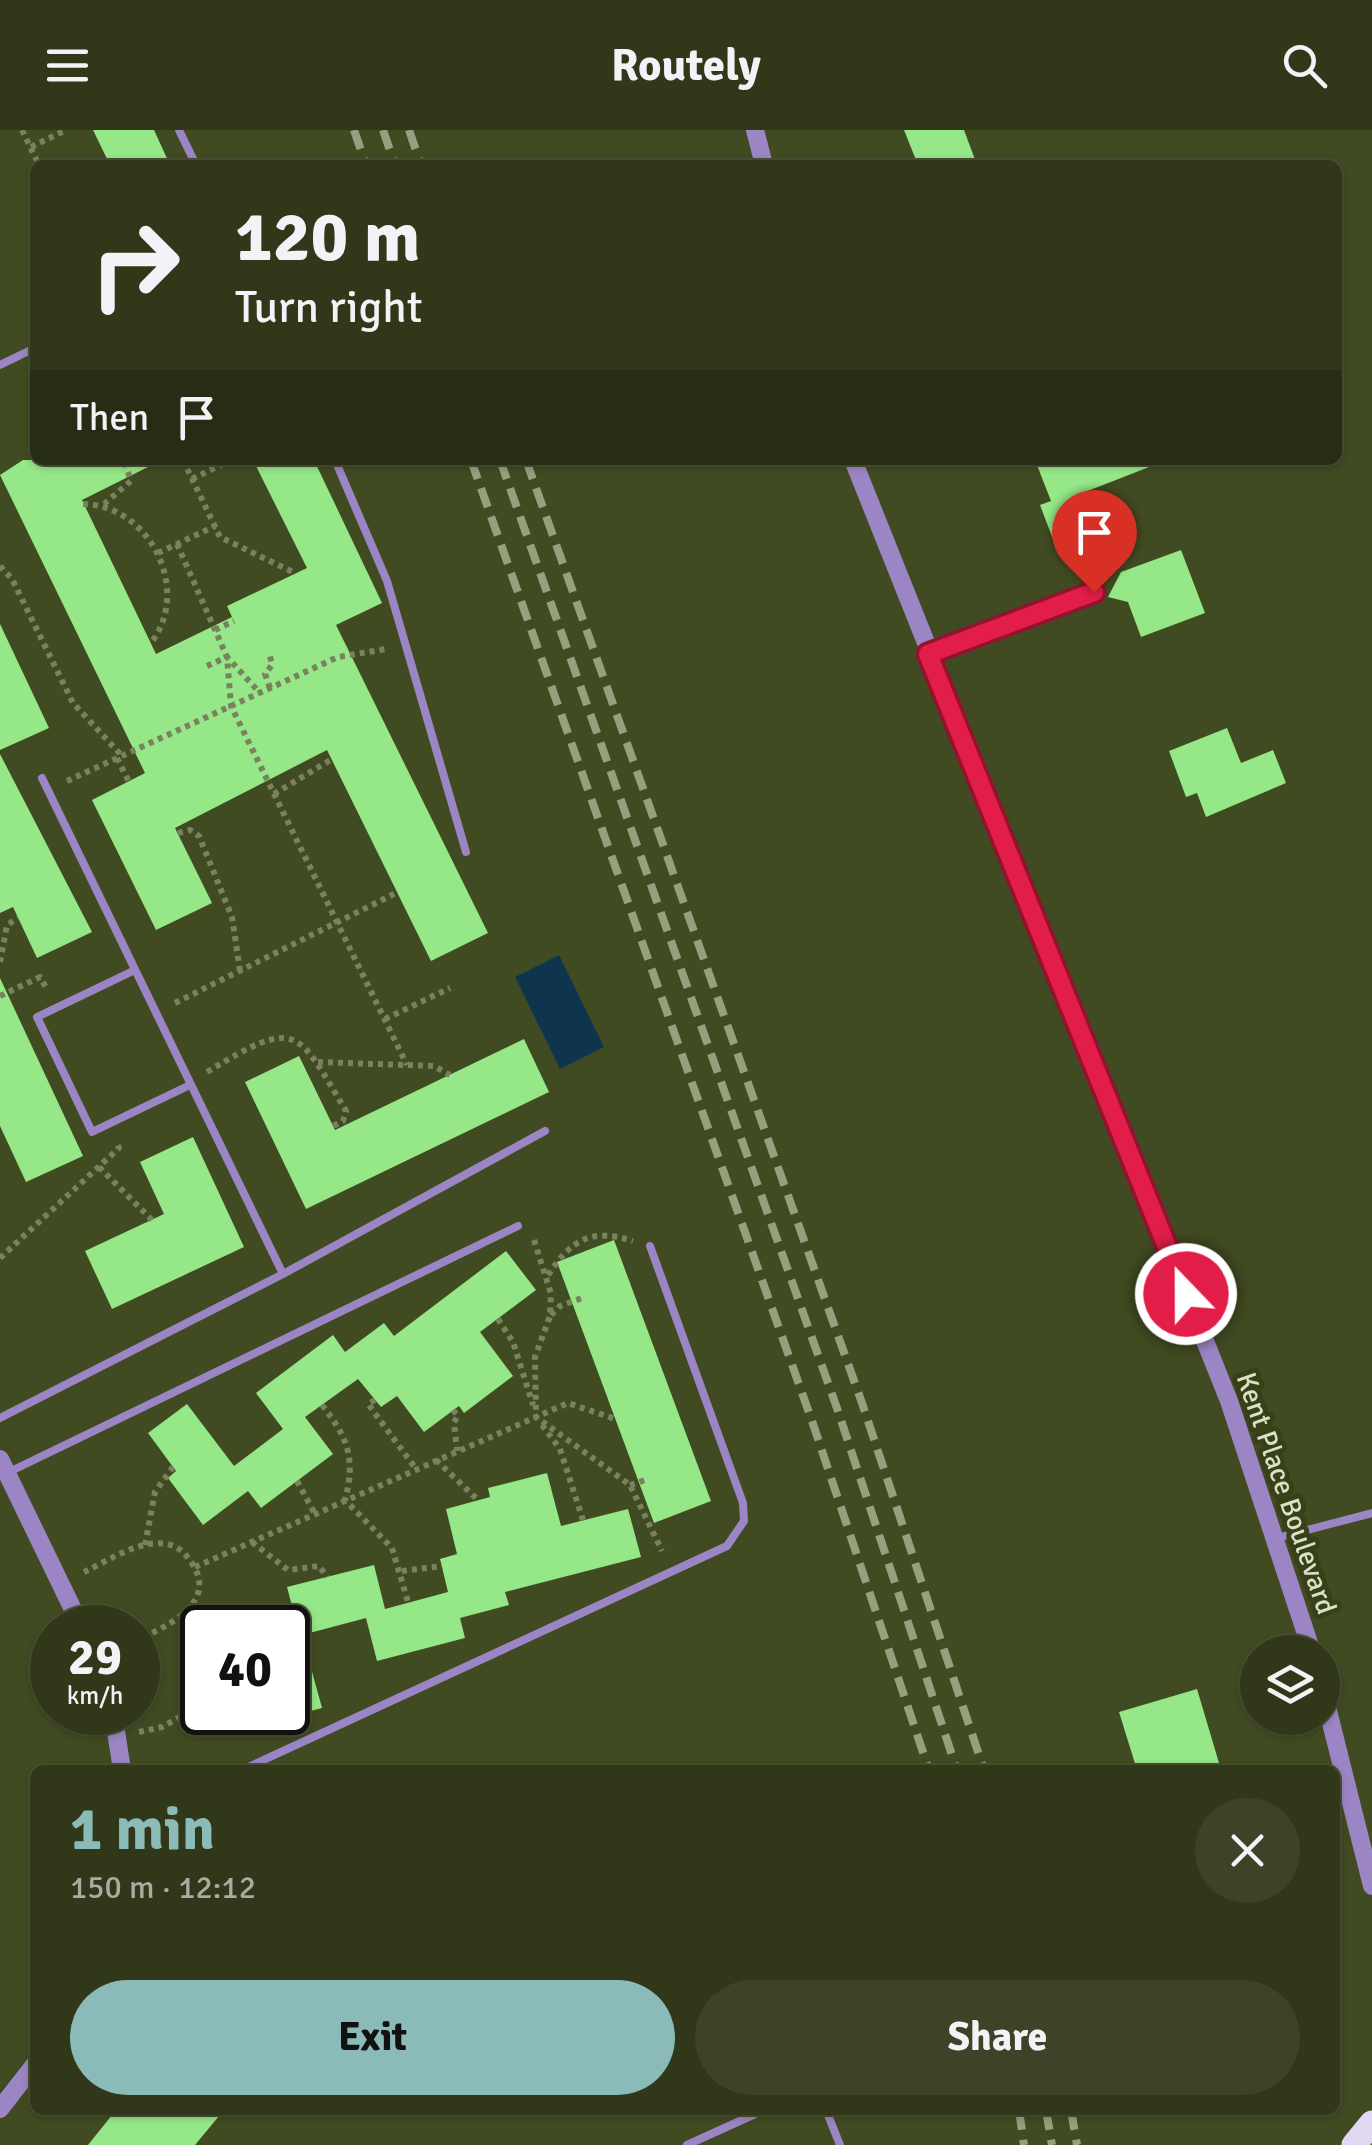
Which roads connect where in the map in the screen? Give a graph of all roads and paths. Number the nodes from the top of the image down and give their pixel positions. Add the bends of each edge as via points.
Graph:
1 (22, 130) edge
2 (66, 130) edge
3 (179, 130) edge
4 (755, 130) edge
5 (30, 147) junction
6 (36, 160) edge
7 (194, 160) edge
8 (763, 160) edge
9 (30, 350) edge
10 (0, 365) edge
11 (126, 465) edge
12 (185, 465) edge
13 (221, 465) edge
14 (337, 465) edge
15 (855, 465) edge
16 (192, 479) junction
17 (84, 504) dead end
18 (103, 504) junction
19 (215, 526) junction
20 (177, 544) junction
21 (158, 553) junction
22 (0, 566) edge
23 (295, 573) dead end
24 (1094, 592) dead end
25 (234, 621) dead end
26 (216, 630) junction
27 (151, 643) dead end
28 (406, 644) junction
29 (928, 654) junction
30 (270, 656) dead end
31 (228, 657) junction
32 (207, 666) dead end
33 (270, 688) junction
34 (260, 692) junction
35 (231, 706) junction
36 (119, 757) junction
37 (332, 759) dead end
38 (42, 778) dead end
39 (128, 782) dead end
40 (48, 790) junction
41 (274, 794) junction
42 (178, 833) dead end
43 (466, 852) dead end
44 (398, 892) dead end
45 (18, 918) dead end
46 (337, 922) junction
47 (0, 962) edge
48 (133, 971) junction
49 (240, 971) junction
50 (450, 988) dead end
51 (0, 996) edge
52 (58, 1007) junction
53 (154, 1013) junction
54 (385, 1019) junction
55 (317, 1062) junction
56 (407, 1065) junction
57 (450, 1075) dead end
58 (190, 1085) junction
59 (107, 1124) junction
60 (333, 1126) dead end
61 (546, 1131) dead end
62 (99, 1167) junction
63 (152, 1220) dead end
64 (518, 1226) joint
65 (650, 1246) joint
66 (0, 1258) edge
67 (282, 1274) junction
68 (548, 1276) junction
69 (582, 1298) dead end
70 (550, 1316) junction
71 (498, 1318) dead end
72 (375, 1400) dead end
73 (322, 1405) dead end
74 (454, 1410) dead end
75 (536, 1416) junction
76 (0, 1418) edge
77 (615, 1419) dead end
78 (457, 1452) junction
79 (436, 1460) junction
80 (173, 1467) dead end
81 (2, 1470) edge
82 (416, 1470) junction
83 (648, 1479) dead end
84 (296, 1481) dead end
85 (630, 1486) junction
86 (346, 1500) junction
87 (478, 1500) dead end
88 (1372, 1513) edge
89 (315, 1514) junction
90 (584, 1520) dead end
91 (1277, 1538) junction
92 (252, 1542) junction
93 (145, 1545) junction
94 (442, 1566) dead end
95 (195, 1567) junction
96 (402, 1571) junction
97 (672, 1572) junction
98 (327, 1577) dead end
99 (61, 1584) junction
100 (408, 1602) dead end
101 (71, 1605) edge
102 (160, 1628) edge
103 (1307, 1635) edge
104 (180, 1717) edge
105 (1334, 1735) edge
106 (118, 1736) joint
107 (121, 1765) edge
108 (253, 1765) edge
109 (1372, 1886) edge
110 (30, 2070) edge
111 (0, 2109) edge
112 (753, 2115) edge
113 (828, 2115) edge
114 (1372, 2123) edge
115 (688, 2145) edge
116 (840, 2145) edge
117 (1354, 2145) edge

1 - 5 path
2 - 5 path
3 - 7 lane
4 - 8 street
5 - 6 path
9 - 10 lane
11 - 18 path via 132,480
12 - 16 path
13 - 16 path
14 - 28 lane via 373,544
15 - 29 street, Kent Place Boulevard
16 - 19 path
17 - 18 path
18 - 21 path via 142,528
19 - 20 path
19 - 23 path via 220,537
20 - 21 path
20 - 26 path
21 - 27 path via 167,610
22 - 36 path via 73,704
24 - 29 lane
25 - 26 path
26 - 31 path
28 - 33 path via 338,657
28 - 43 lane
29 - 91 street, Kent Place Boulevard via 1229,1401
30 - 33 path
31 - 32 path
31 - 34 path
31 - 35 path
33 - 34 path
34 - 35 path
35 - 36 path
35 - 41 path
36 - 39 path
36 - 40 path
37 - 41 path
38 - 40 lane
40 - 48 lane
41 - 46 path
42 - 49 path via 199,836 232,917
44 - 46 path
45 - 47 path via 7,926
46 - 49 path
46 - 54 path
48 - 52 lane
48 - 53 lane
49 - 53 path
50 - 54 path
51 - 52 path via 40,977
52 - 59 lane via 37,1017 92,1132
53 - 58 lane
54 - 56 path
55 - 56 path
55 - 58 path via 306,1044 280,1037
55 - 60 path via 346,1111 344,1121
56 - 57 path via 434,1066
58 - 59 lane
58 - 67 lane
59 - 62 path via 119,1148
61 - 67 lane
62 - 63 path
62 - 66 path
64 - 68 path via 536,1242
64 - 81 lane
65 - 68 path via 597,1235 576,1243
65 - 97 lane via 743,1504 744,1521 727,1546
67 - 76 lane
68 - 70 path
69 - 70 path
70 - 75 path via 535,1357
71 - 75 path via 513,1342
72 - 82 path via 368,1404
73 - 86 path via 351,1449
74 - 78 path
75 - 77 path via 568,1403
75 - 78 path
75 - 85 path
75 - 90 path via 560,1449
78 - 79 path
79 - 82 path
79 - 87 path
80 - 93 path via 155,1492
81 - 99 street
82 - 86 path
83 - 85 path
84 - 89 path
85 - 97 path
86 - 89 path
86 - 96 path via 376,1527
88 - 91 lane
89 - 92 path
91 - 103 street, Kent Place Boulevard
92 - 95 path
92 - 98 path via 288,1570 319,1566
93 - 95 path via 181,1550
93 - 99 path
94 - 96 path
95 - 102 path via 196,1600
96 - 100 path
97 - 108 lane
99 - 101 street
104 - 106 path
105 - 109 street
106 - 107 street
110 - 111 street
112 - 115 lane
113 - 116 lane
114 - 117 main road

